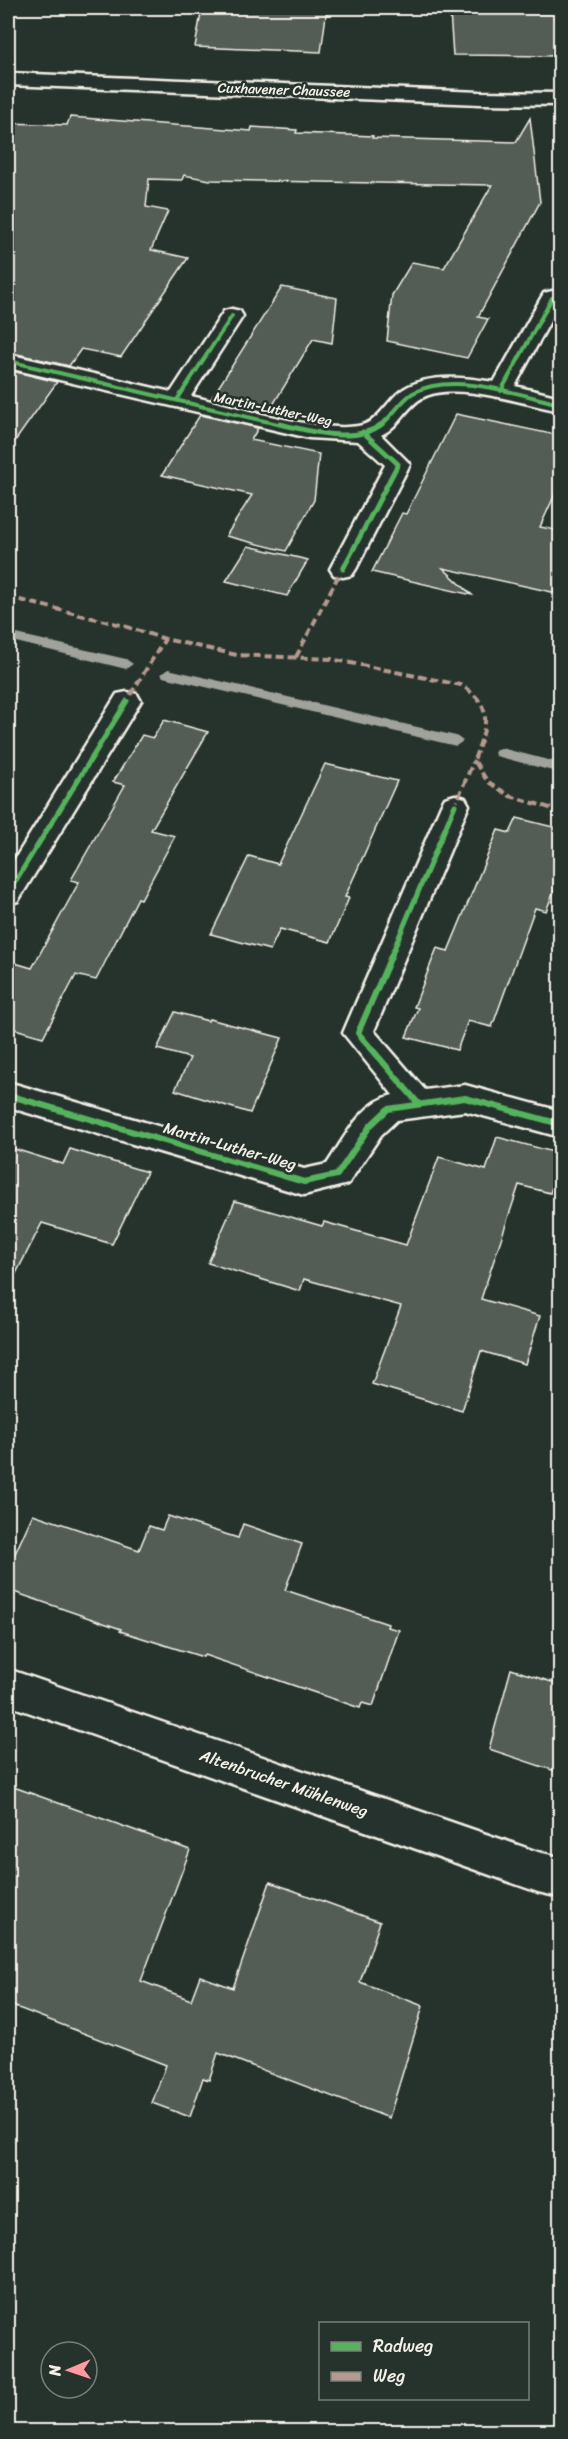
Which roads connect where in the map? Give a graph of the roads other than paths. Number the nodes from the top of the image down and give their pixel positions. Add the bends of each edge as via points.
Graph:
1 (8, 79) edge
2 (561, 99) edge
3 (552, 298) dead end
4 (232, 316) dead end
5 (8, 361) edge
6 (501, 392) junction
7 (177, 400) junction
8 (561, 404) edge
9 (363, 432) junction
10 (343, 568) dead end
11 (127, 701) dead end
12 (455, 805) dead end
13 (8, 893) edge
14 (8, 1095) edge
15 (418, 1103) junction
16 (561, 1124) edge
17 (8, 1687) edge
18 (561, 1877) edge

1 - 2 street, Cuxhavener Chaussee
3 - 6 street
4 - 7 street
5 - 7 street, Martin-Luther-Weg
6 - 8 street, Martin-Luther-Weg
6 - 9 street, Martin-Luther-Weg via 458,386 426,388 400,401 384,424
7 - 9 street, Martin-Luther-Weg via 309,431 342,435
9 - 10 street via 398,464
11 - 13 street
12 - 15 street via 358,1033
14 - 15 street, Martin-Luther-Weg via 304,1182 337,1175 370,1126 388,1109
15 - 16 street, Martin-Luther-Weg via 465,1098
17 - 18 street, Altenbrucher Mühlenweg

